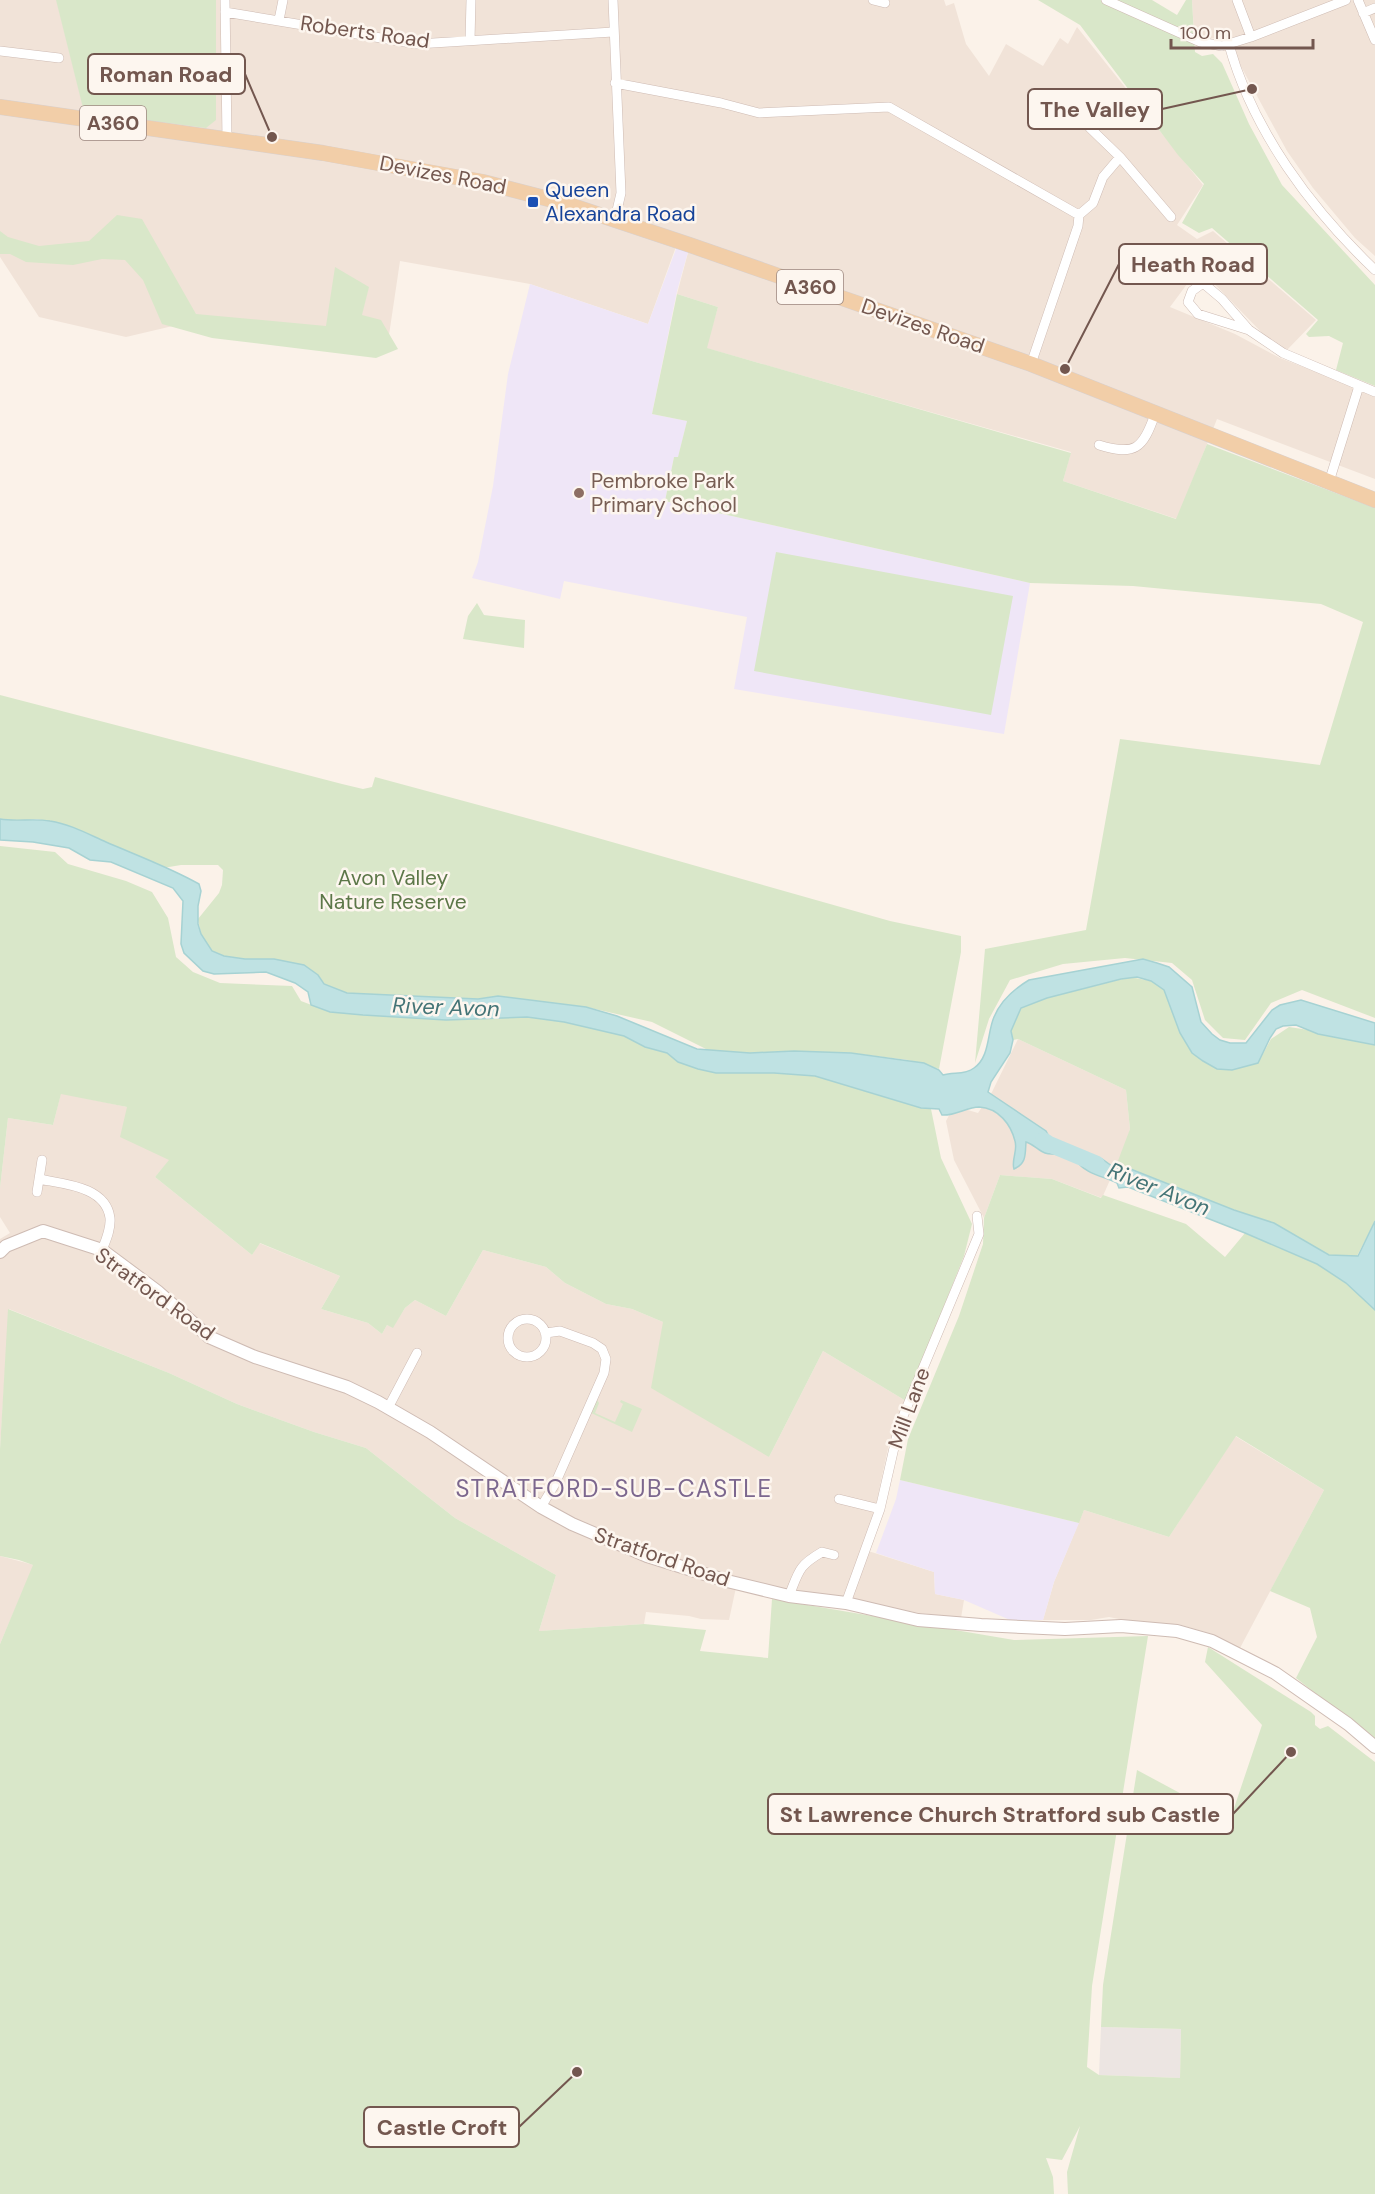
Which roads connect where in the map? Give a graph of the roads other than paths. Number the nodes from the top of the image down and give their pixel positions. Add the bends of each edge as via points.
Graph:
1 (225, 0) edge
2 (283, 0) edge
3 (471, 0) edge
4 (613, 0) edge
5 (873, 0) edge
6 (1106, 0) edge
7 (1237, 0) edge
8 (1346, 0) edge
9 (1358, 0) edge
10 (885, 3) dead end
11 (1375, 8) edge
12 (225, 12) junction
13 (1363, 13) junction
14 (279, 20) junction
15 (613, 32) junction
16 (1251, 37) junction
17 (470, 40) junction
18 (1375, 40) edge
19 (1229, 45) junction
20 (0, 51) edge
21 (59, 58) dead end
22 (615, 82) junction
23 (1072, 105) dead end
24 (0, 107) edge
25 (227, 139) junction
26 (1120, 157) junction
27 (1078, 215) junction
28 (1171, 217) dead end
29 (615, 219) junction
30 (1375, 270) edge
31 (1249, 330) junction
32 (1031, 364) junction
33 (1359, 386) junction
34 (1375, 392) edge
35 (1155, 414) junction
36 (1099, 445) dead end
37 (1329, 482) junction
38 (1375, 500) edge
39 (42, 1160) dead end
40 (39, 1179) junction
41 (37, 1191) dead end
42 (976, 1216) dead end
43 (102, 1251) junction
44 (0, 1252) edge
45 (546, 1333) junction
46 (417, 1353) dead end
47 (388, 1408) junction
48 (839, 1499) dead end
49 (541, 1507) junction
50 (880, 1509) junction
51 (834, 1555) dead end
52 (789, 1596) junction
53 (846, 1603) junction
54 (1375, 1747) edge

1 - 12 street
2 - 14 street
3 - 17 street
4 - 15 street
5 - 10 street
6 - 19 street via 1200,42
7 - 16 street
8 - 16 street
9 - 13 street
11 - 13 street
12 - 14 street, Roberts Road
12 - 25 street
13 - 18 street
14 - 17 street, Roberts Road via 417,44
15 - 17 street, Roberts Road
15 - 22 street
16 - 19 street
19 - 30 street via 1240,78 1278,155 1324,216
20 - 21 street
22 - 27 street via 759,113 889,107
22 - 29 street via 621,193
23 - 26 street
24 - 25 main road, Devizes Road / A360
25 - 29 main road, Devizes Road / A360 via 483,182
26 - 27 street via 1103,177 1094,203
26 - 28 street
27 - 32 street via 1078,226
29 - 32 main road, Devizes Road / A360
31 - 31 street via 1203,284 1192,291 1188,302 1198,314
31 - 33 street via 1283,353
32 - 35 main road, Devizes Road / A360
33 - 34 street
33 - 37 street
35 - 36 street via 1145,438 1132,450
35 - 37 main road, Devizes Road / A360
37 - 38 main road, Devizes Road / A360
39 - 40 street
40 - 41 street
40 - 43 street via 81,1188 101,1199 110,1216
42 - 50 street, Mill Lane via 979,1234 898,1426
43 - 44 street, Stratford Road via 43,1231
43 - 47 street, Stratford Road via 209,1337 255,1358 347,1387
45 - 45 street via 545,1347 532,1357 512,1351 508,1340 512,1326 526,1318 539,1322
45 - 49 street via 560,1331 593,1343 602,1349 606,1359 604,1373
46 - 47 street
47 - 49 street, Stratford Road
48 - 50 street
49 - 52 street, Stratford Road via 647,1556
50 - 53 street, Mill Lane
51 - 52 street via 822,1552 806,1561
52 - 53 street, Stratford Road
53 - 54 street, Stratford Road via 918,1620 1177,1631 1212,1641 1275,1673

